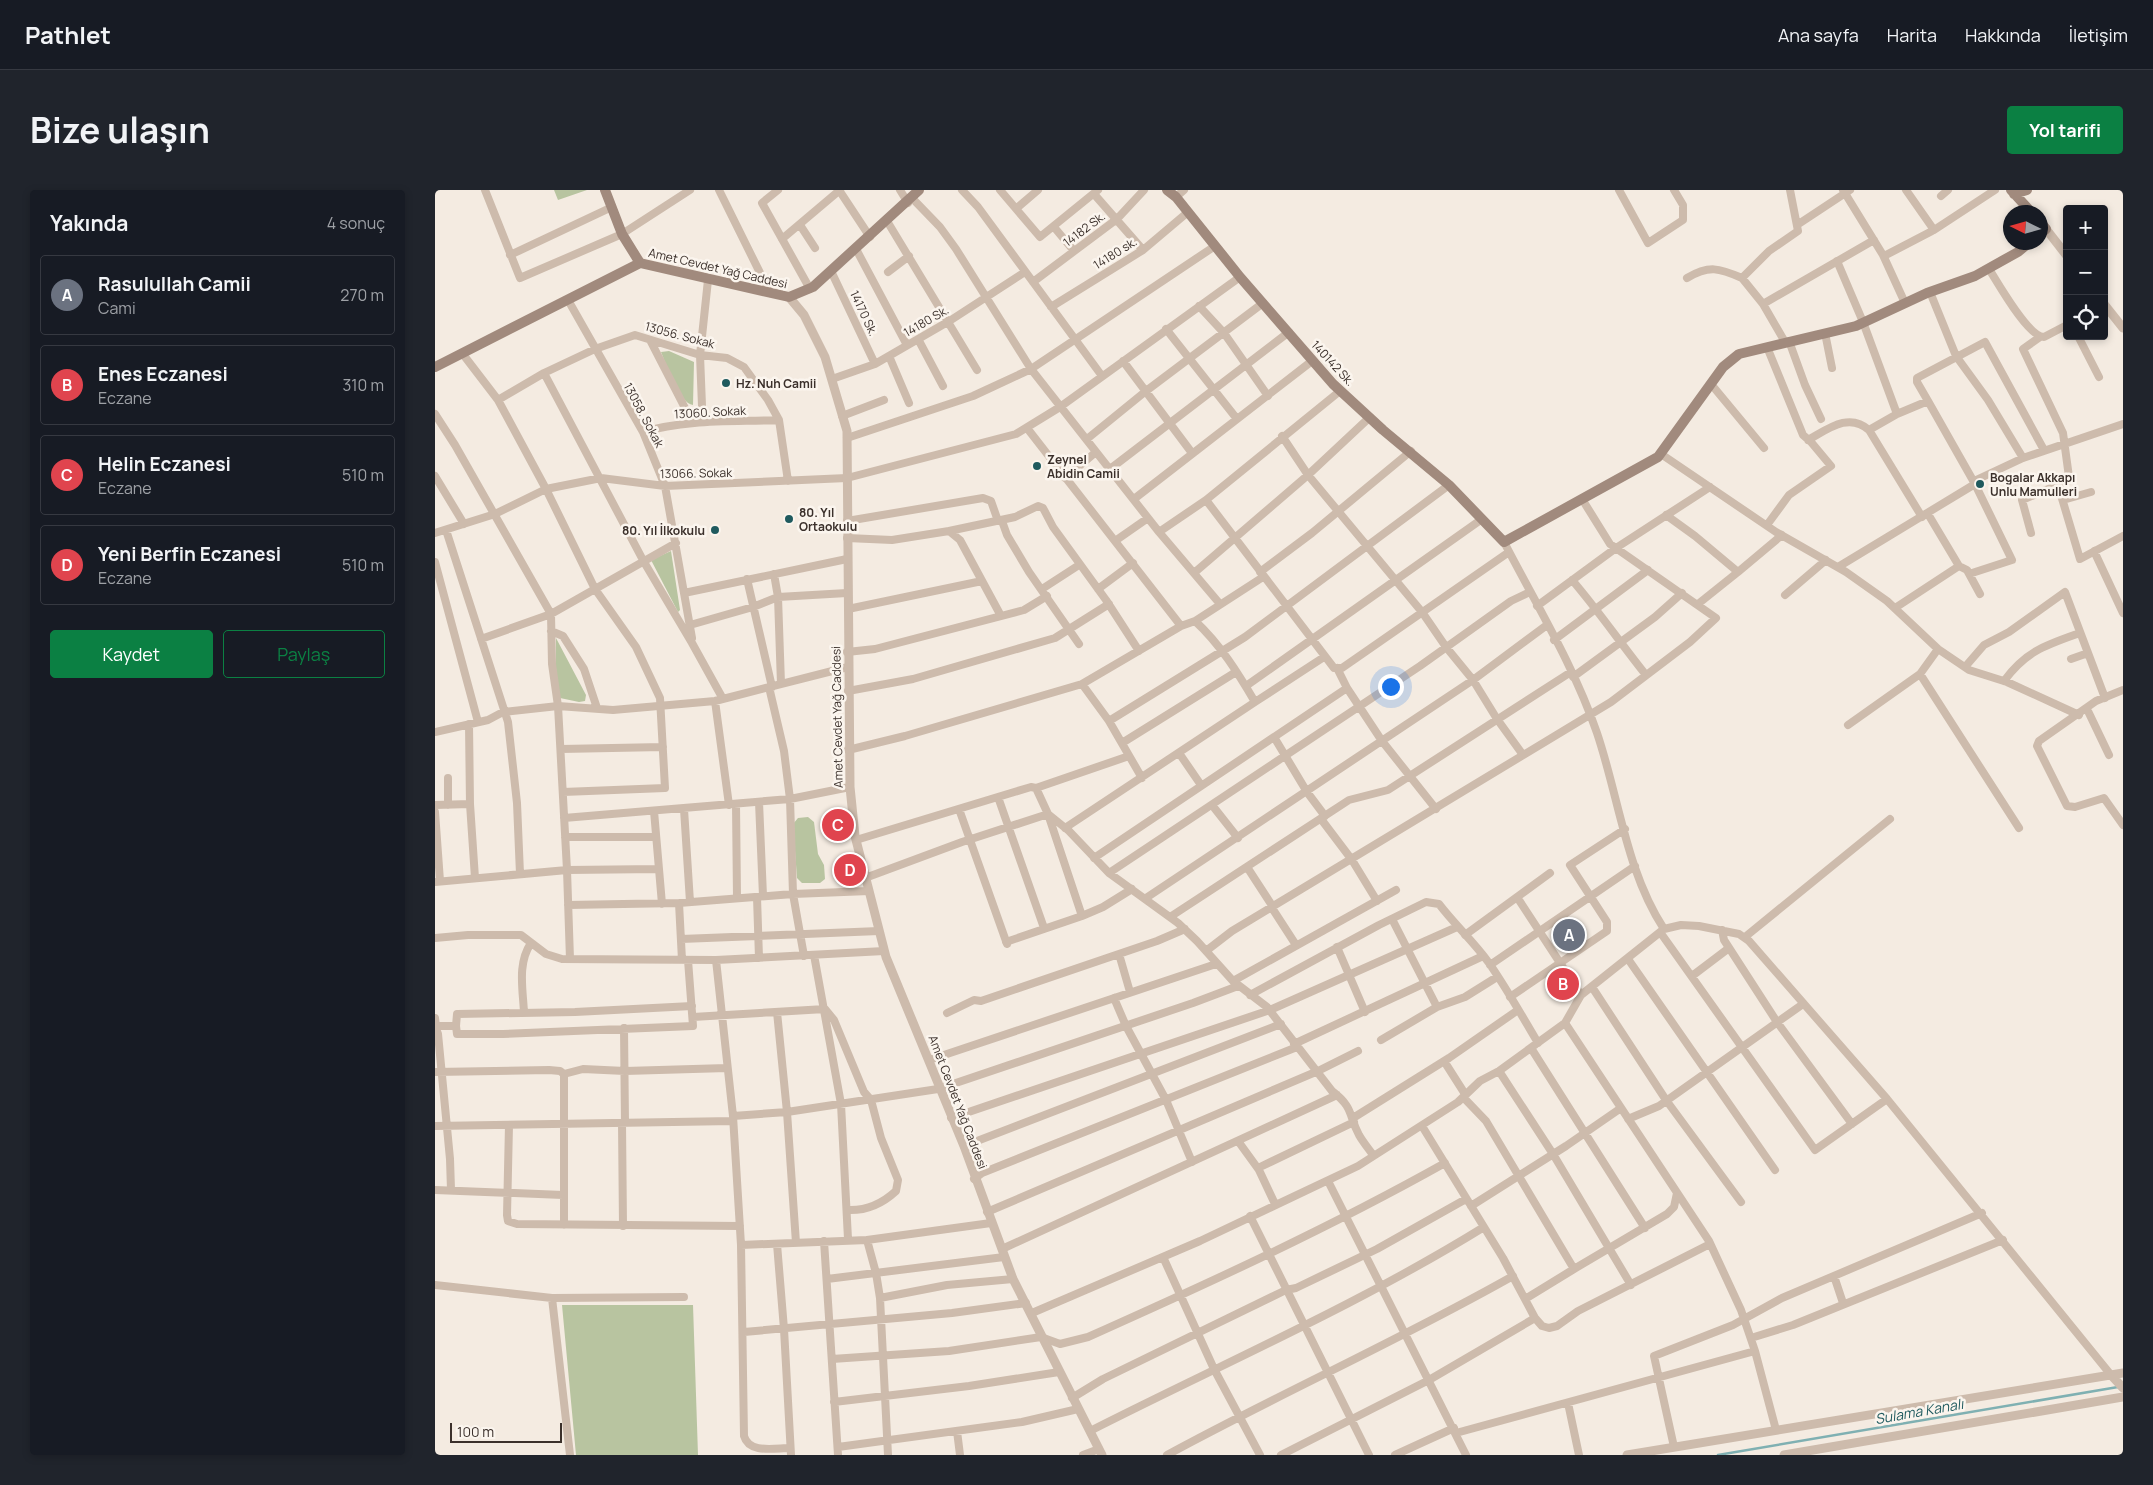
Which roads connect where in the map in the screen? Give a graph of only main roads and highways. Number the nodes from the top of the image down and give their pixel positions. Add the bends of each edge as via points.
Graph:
1 (605, 190) edge
2 (919, 190) edge
3 (1167, 190) edge
4 (2027, 190) edge
5 (2013, 192) edge
6 (1180, 193) edge
7 (2025, 205) edge
8 (2020, 250) edge
9 (640, 263) junction
10 (435, 366) edge

1 - 9 main road, Amet Cevdet Yağ Caddesi via 622,234
2 - 9 main road, Amet Cevdet Yağ Caddesi via 810,289 789,297
3 - 6 main road, 140142 Sk.
4 - 5 main road
5 - 7 main road
6 - 8 main road, 140142 Sk. via 1188,212 1215,246 1340,391 1449,485 1501,539 1582,499 1661,454 1723,366 1739,354 1863,322 1975,276
9 - 10 main road

